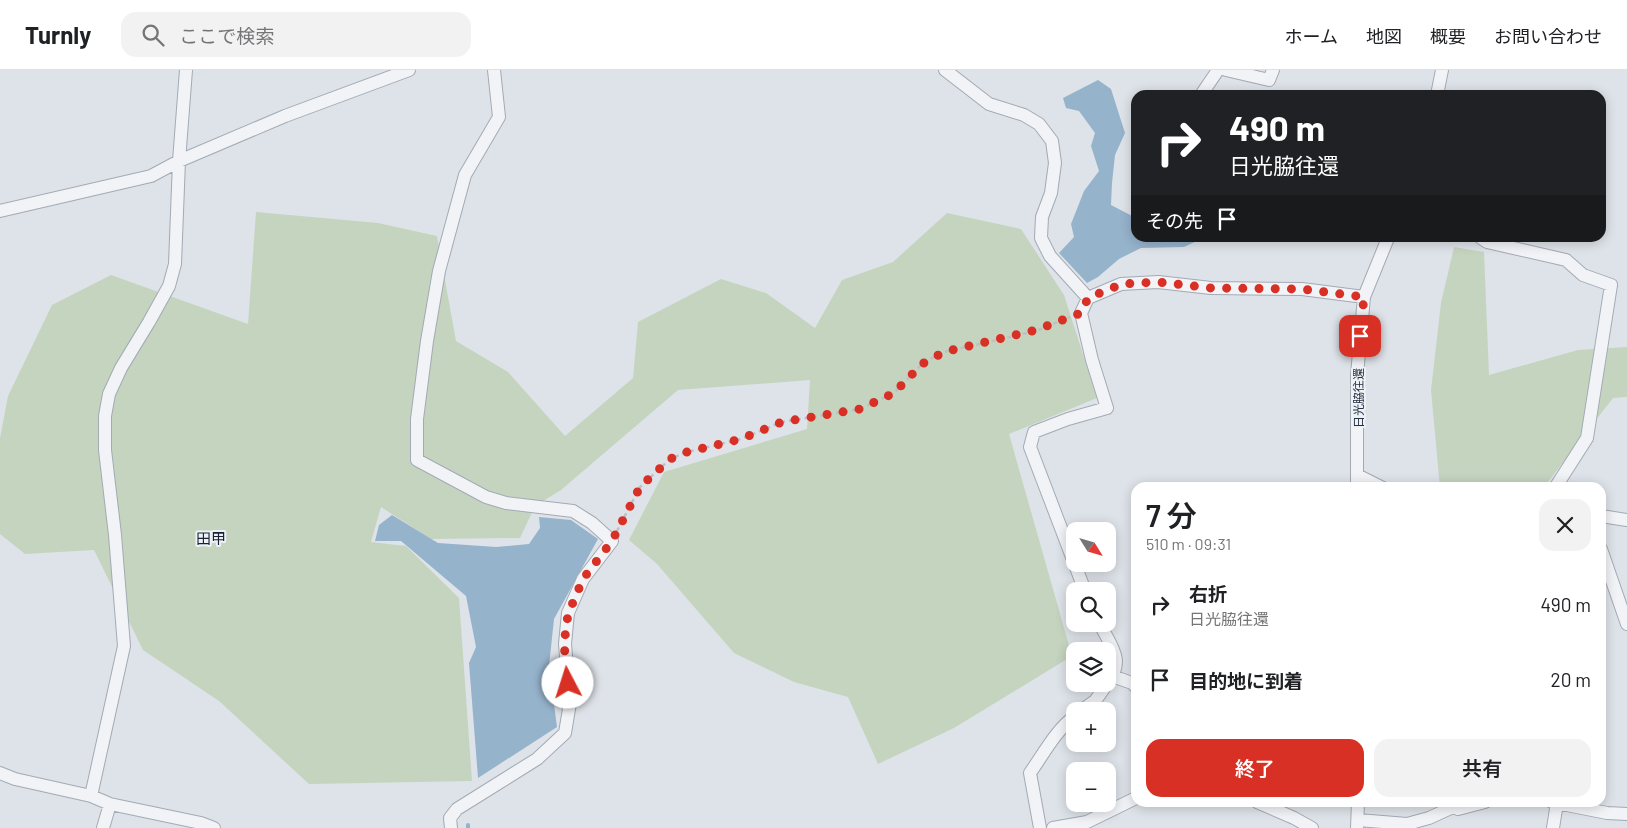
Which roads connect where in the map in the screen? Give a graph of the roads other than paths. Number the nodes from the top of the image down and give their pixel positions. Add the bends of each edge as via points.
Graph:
1 (186, 70) edge
2 (409, 70) edge
3 (494, 70) edge
4 (945, 70) edge
5 (1218, 70) edge
6 (1226, 70) edge
7 (1273, 70) edge
8 (1442, 70) edge
9 (1204, 90) edge
10 (1437, 90) edge
11 (179, 160) junction
12 (0, 211) edge
13 (1386, 242) edge
14 (1487, 242) edge
15 (1364, 297) junction
16 (1088, 298) junction
17 (1357, 481) edge
18 (1559, 482) edge
19 (1606, 517) edge
20 (1627, 520) edge
21 (1606, 563) edge
22 (1082, 582) edge
23 (1627, 624) edge
24 (1116, 682) edge
25 (1131, 684) edge
26 (1101, 692) edge
27 (1094, 702) edge
28 (1066, 724) edge
29 (0, 773) edge
30 (91, 796) junction
31 (1131, 800) edge
32 (110, 804) junction
33 (1269, 807) edge
34 (1358, 807) edge
35 (1453, 807) edge
36 (1468, 807) edge
37 (1554, 807) edge
38 (1575, 807) edge
39 (1627, 814) edge
40 (1429, 818) junction
41 (1358, 824) edge
42 (102, 828) edge
43 (214, 828) edge
44 (451, 828) edge
45 (1040, 828) edge
46 (1053, 828) edge
47 (1312, 828) edge
48 (1553, 828) edge

1 - 11 street
2 - 11 street
3 - 44 street via 499,117 465,175 439,271 417,419 417,460 486,497 506,503 573,512 592,523 612,541 583,579 568,614 564,644 570,703 565,732 537,759 457,809 450,818
4 - 16 street via 990,104 1024,115 1039,124 1052,141 1055,163 1051,193 1042,217 1041,238 1050,256
5 - 9 street
6 - 7 street via 1269,80
8 - 10 street
11 - 12 street via 151,176
11 - 30 street via 175,264 169,286 117,376 105,416 105,450 124,646
13 - 15 street, 日光脇往還
14 - 18 street via 1566,260 1583,275 1612,285 1587,438
15 - 16 street via 1302,289 1211,288 1158,282 1122,284
15 - 17 street, 日光脇往還 via 1357,375
16 - 22 street via 1081,313 1107,408 1034,432 1030,447
19 - 20 street
21 - 23 street
24 - 25 street
26 - 27 street
28 - 45 street via 1030,773
29 - 30 street
30 - 32 street
31 - 46 street via 1087,822
32 - 42 street
32 - 43 street
33 - 47 street
34 - 41 street
35 - 40 street
36 - 40 street
37 - 48 street
38 - 39 street
40 - 41 street via 1407,824

